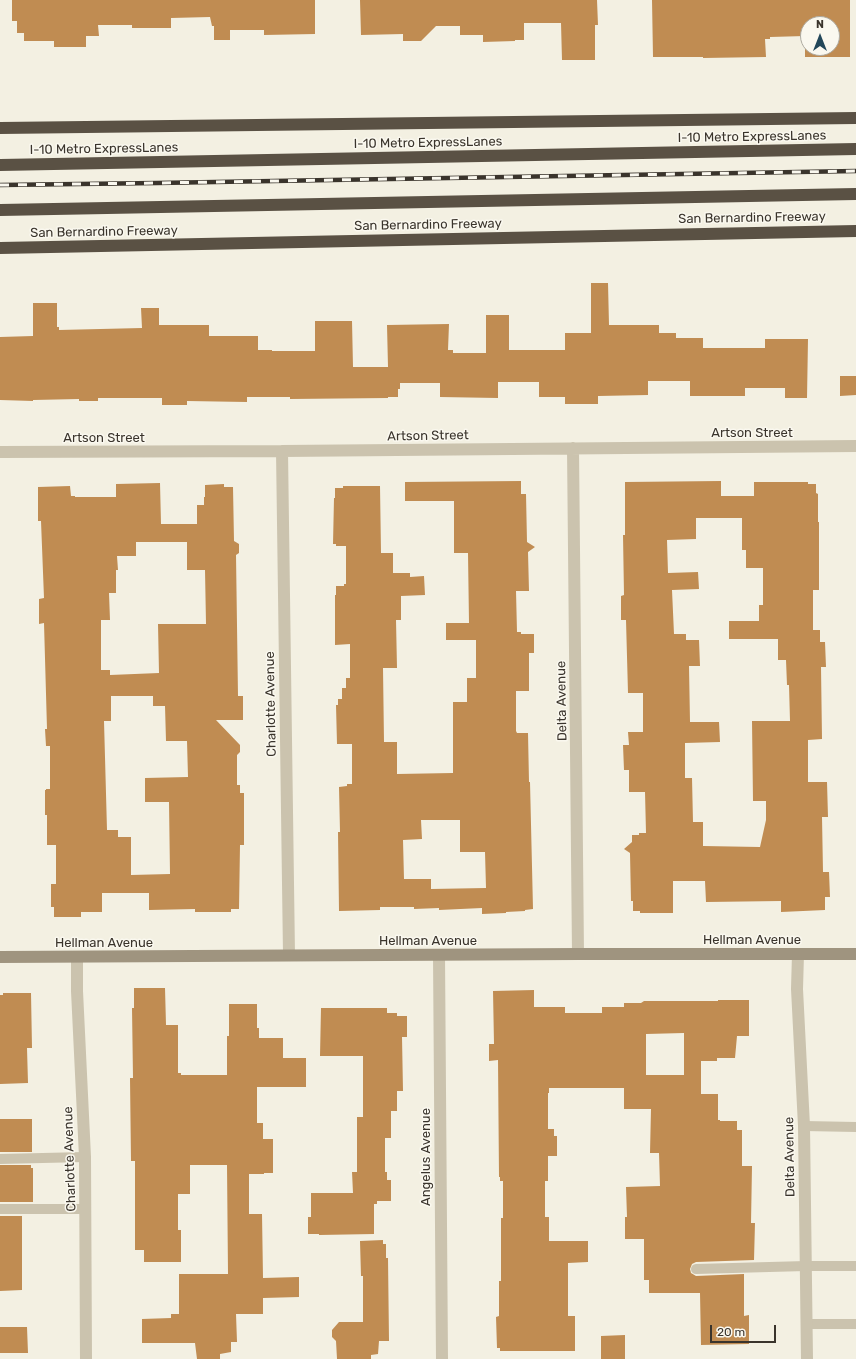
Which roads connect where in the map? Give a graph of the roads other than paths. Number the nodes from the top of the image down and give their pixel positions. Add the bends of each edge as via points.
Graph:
1 (856, 118) edge
2 (0, 122) edge
3 (0, 128) edge
4 (20, 128) junction
5 (856, 149) edge
6 (0, 165) edge
7 (856, 194) edge
8 (0, 210) edge
9 (856, 230) edge
10 (0, 248) edge
11 (856, 446) edge
12 (573, 448) junction
13 (282, 451) junction
14 (0, 452) edge
15 (578, 954) junction
16 (798, 954) junction
17 (856, 954) edge
18 (439, 955) junction
19 (289, 956) junction
20 (0, 957) edge
21 (77, 957) junction
22 (804, 1126) junction
23 (856, 1127) edge
24 (85, 1157) junction
25 (0, 1159) edge
26 (86, 1208) junction
27 (0, 1210) edge
28 (806, 1266) junction
29 (856, 1266) edge
30 (696, 1269) dead end
31 (807, 1324) junction
32 (856, 1324) edge
33 (86, 1359) edge
34 (442, 1359) edge
35 (807, 1359) edge

1 - 4 highway
2 - 4 highway
3 - 4 highway
5 - 6 highway, I-10 Metro ExpressLanes
7 - 8 highway
9 - 10 highway, San Bernardino Freeway
11 - 12 street, Artson Street
12 - 13 street, Artson Street
12 - 15 street, Delta Avenue
13 - 14 street, Artson Street
13 - 19 street, Charlotte Avenue
15 - 16 street, Hellman Avenue
15 - 18 street, Hellman Avenue
16 - 17 street, Hellman Avenue
16 - 22 street, Delta Avenue via 797,989
18 - 19 street, Hellman Avenue
18 - 34 street, Angelus Avenue
19 - 21 street, Hellman Avenue
20 - 21 street, Hellman Avenue
21 - 24 street, Charlotte Avenue
22 - 23 lane
22 - 28 street, Delta Avenue
24 - 25 lane
24 - 26 street, Charlotte Avenue
26 - 27 lane
26 - 33 street, Charlotte Avenue
28 - 29 lane
28 - 30 lane
28 - 31 street, Delta Avenue
31 - 32 lane
31 - 35 street, Delta Avenue

